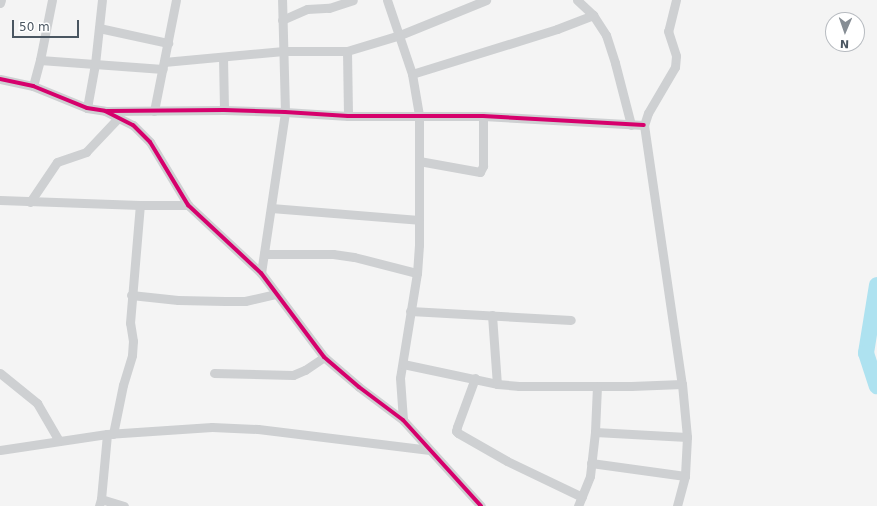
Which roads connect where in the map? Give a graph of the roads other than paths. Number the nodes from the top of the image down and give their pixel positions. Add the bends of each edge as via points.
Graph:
1 (52, 0) edge
2 (102, 0) edge
3 (176, 0) edge
4 (282, 0) edge
5 (353, 0) edge
6 (387, 0) edge
7 (486, 0) edge
8 (577, 0) edge
9 (676, 0) edge
10 (593, 16) junction
11 (282, 20) junction
12 (99, 28) junction
13 (400, 35) junction
14 (168, 43) junction
15 (282, 51) junction
16 (347, 51) junction
17 (223, 57) junction
18 (40, 60) junction
19 (94, 64) junction
20 (164, 65) junction
21 (412, 74) junction
22 (0, 79) edge
23 (33, 86) junction
24 (87, 108) junction
25 (224, 110) junction
26 (105, 111) junction
27 (154, 111) junction
28 (285, 112) junction
29 (419, 115) junction
30 (348, 116) junction
31 (483, 116) junction
32 (118, 118) junction
33 (631, 125) junction
34 (644, 125) junction
35 (418, 161) junction
36 (0, 200) edge
37 (30, 202) junction
38 (188, 205) junction
39 (140, 206) junction
40 (271, 208) junction
41 (419, 220) junction
42 (264, 254) junction
43 (261, 273) junction
44 (417, 273) junction
45 (276, 294) junction
46 (132, 295) junction
47 (410, 311) junction
48 (492, 315) junction
49 (571, 320) dead end
50 (324, 357) junction
51 (403, 364) junction
52 (0, 373) edge
53 (214, 373) dead end
54 (475, 378) junction
55 (497, 384) junction
56 (682, 384) junction
57 (597, 386) junction
58 (403, 420) junction
59 (595, 432) junction
60 (110, 434) junction
61 (687, 437) junction
62 (59, 441) junction
63 (0, 450) edge
64 (428, 450) junction
65 (591, 463) junction
66 (685, 476) junction
67 (582, 497) junction
68 (100, 503) edge
69 (124, 506) edge
70 (481, 506) edge
71 (578, 506) edge
72 (677, 506) edge

1 - 18 street
2 - 12 street
3 - 14 street
4 - 11 street
5 - 11 street via 329,8 307,9
6 - 13 street
7 - 13 street
8 - 10 street
9 - 34 street via 668,31 676,56 675,67 648,113
10 - 21 street
10 - 33 street via 606,35
11 - 15 street
12 - 14 street
12 - 19 street
13 - 16 street
13 - 21 street
14 - 20 street
15 - 16 street
15 - 17 street
15 - 28 street
16 - 30 street
17 - 20 street
17 - 25 street
18 - 19 street
18 - 23 street
19 - 20 street
19 - 24 street
20 - 27 street
21 - 29 street
22 - 23 street
23 - 24 street
24 - 26 street
25 - 27 street
25 - 28 street
26 - 27 street
26 - 32 street
28 - 30 street
28 - 40 street
29 - 30 street
29 - 31 street
29 - 35 street
31 - 33 street
31 - 35 street via 483,166 480,172
32 - 37 street via 86,152 57,162
32 - 38 street via 133,125 150,142
33 - 34 street
34 - 56 street
35 - 41 street
36 - 37 street
37 - 39 street
38 - 39 street
38 - 43 street
39 - 46 street
40 - 41 street
40 - 42 street
41 - 44 street
42 - 43 street
42 - 44 street via 333,254
43 - 45 street
44 - 47 street
45 - 46 street via 245,301 178,300
45 - 50 street
46 - 60 street via 132,355
47 - 48 street
47 - 51 street
48 - 49 street
48 - 55 street
50 - 53 street via 293,375
50 - 58 street
51 - 54 street
51 - 58 street via 400,392
52 - 62 street via 37,403
54 - 55 street
54 - 67 street via 456,431 507,461
55 - 57 street
56 - 57 street
56 - 61 street
57 - 59 street
58 - 64 street
59 - 61 street
59 - 65 street
60 - 62 street
60 - 64 street via 212,427 258,429
60 - 68 street
61 - 66 street
62 - 63 street
64 - 70 street
65 - 66 street
65 - 67 street via 588,484
66 - 72 street
67 - 71 street
68 - 69 street

